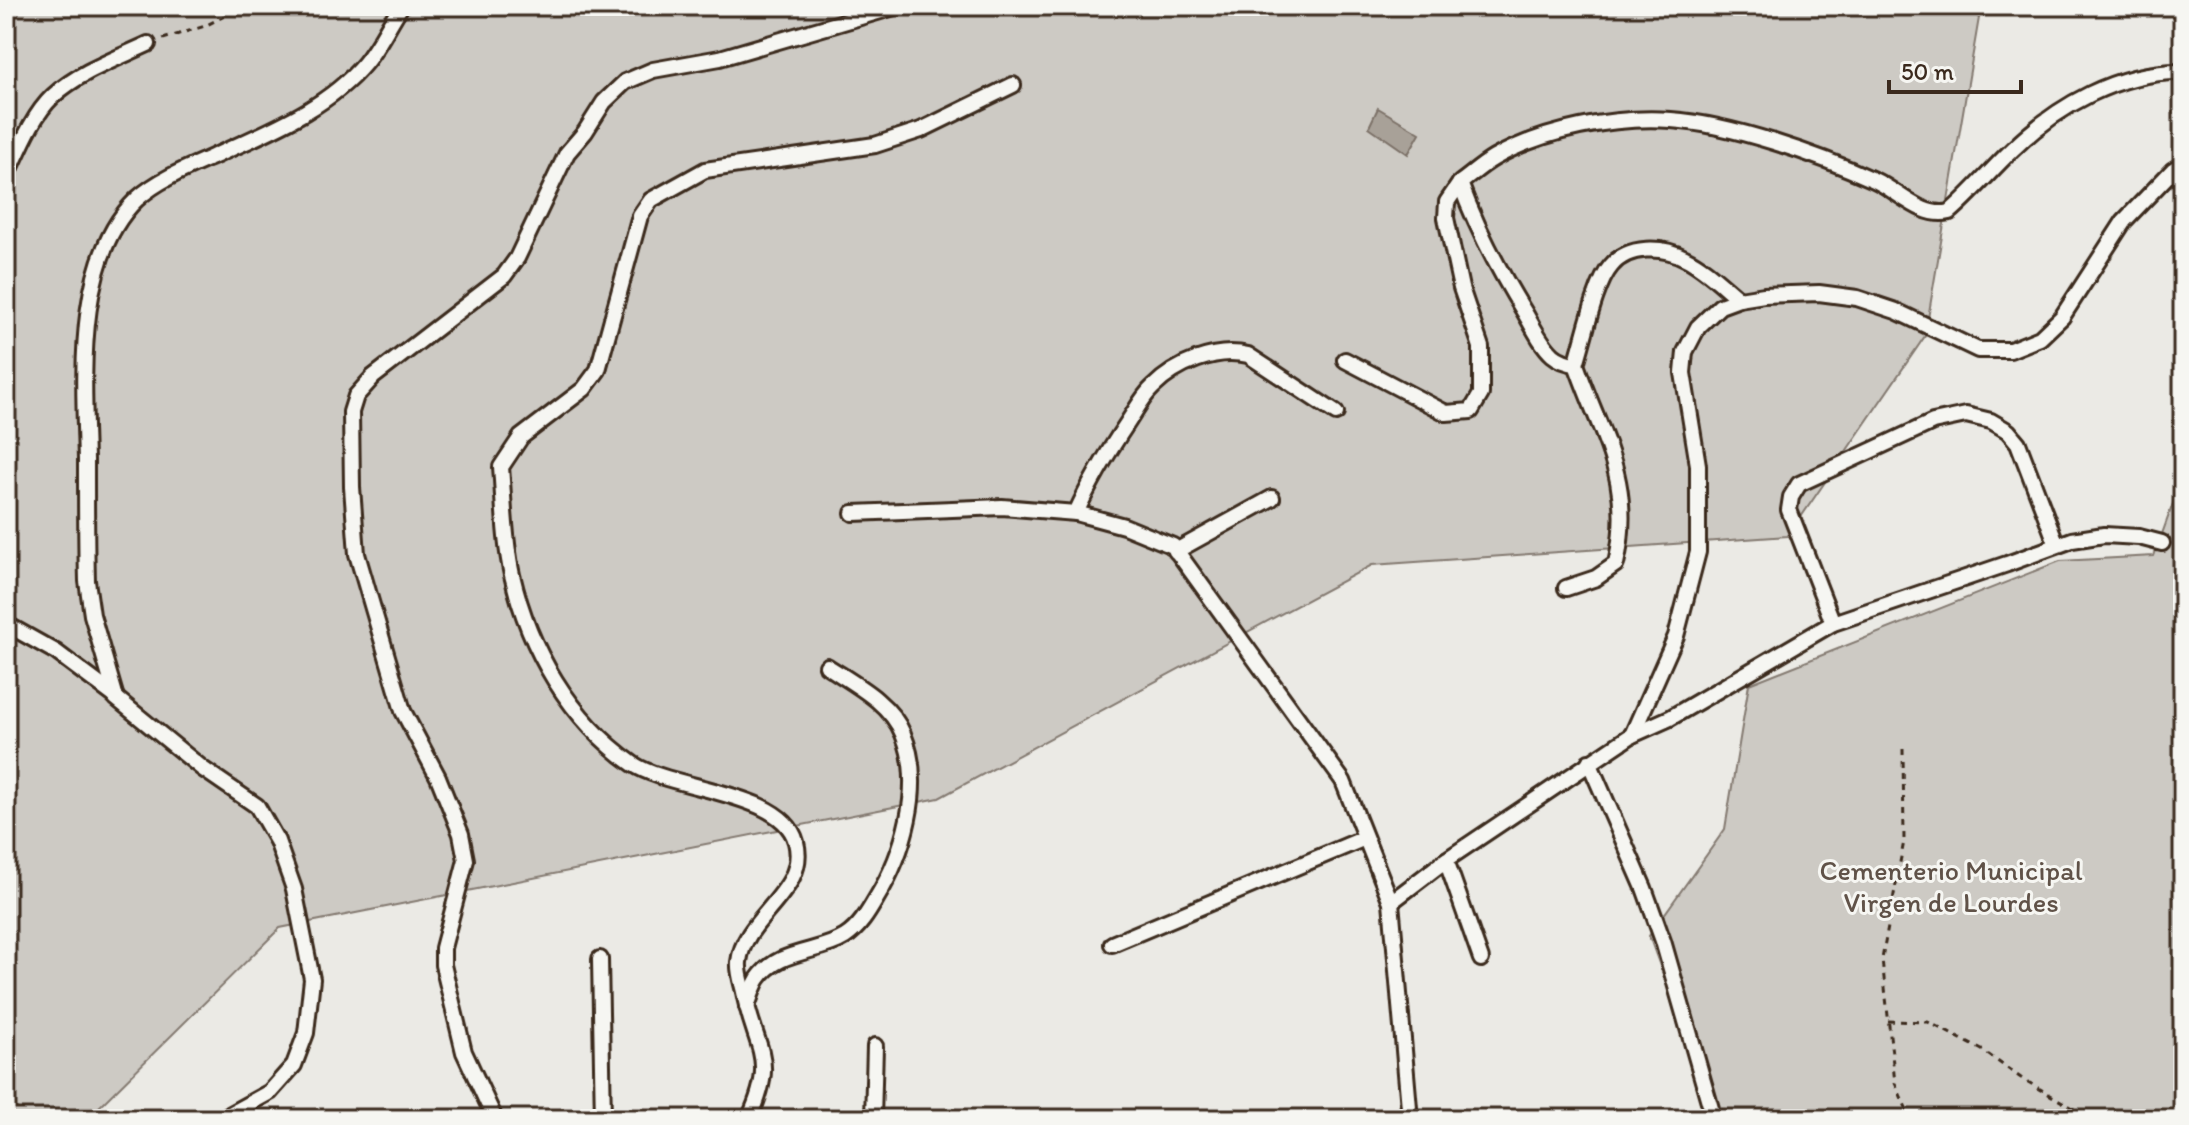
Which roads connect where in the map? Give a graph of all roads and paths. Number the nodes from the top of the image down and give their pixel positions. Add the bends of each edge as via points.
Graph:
1 (244, 6) edge
2 (401, 6) edge
3 (898, 6) edge
4 (148, 44) joint
5 (2183, 72) edge
6 (1013, 85) dead end
7 (2183, 164) edge
8 (6, 178) edge
9 (1460, 183) junction
10 (1739, 299) junction
11 (1345, 360) dead end
12 (1576, 364) junction
13 (1336, 413) dead end
14 (1272, 498) dead end
15 (853, 513) dead end
16 (1076, 513) junction
17 (2162, 543) dead end
18 (2057, 545) junction
19 (1176, 551) junction
20 (1566, 588) dead end
21 (1833, 623) junction
22 (6, 624) edge
23 (827, 666) dead end
24 (116, 698) junction
25 (1632, 735) junction
26 (1903, 749) dead end
27 (1589, 762) junction
28 (1365, 838) junction
29 (1446, 860) junction
30 (1391, 902) junction
31 (1112, 944) dead end
32 (600, 959) dead end
33 (1481, 959) dead end
34 (747, 1008) junction
35 (1888, 1021) junction
36 (875, 1046) dead end
37 (221, 1119) edge
38 (495, 1119) edge
39 (603, 1119) edge
40 (749, 1119) edge
41 (873, 1119) edge
42 (1410, 1119) edge
43 (1714, 1119) edge
44 (1911, 1119) edge
45 (2092, 1119) edge

1 - 4 path via 205,26
2 - 24 street via 366,62 346,81 294,118 176,173 137,199 112,233 88,312 83,372 87,581
3 - 38 street via 720,58 653,70 625,82 567,153 504,276 373,377 356,396 351,412 357,554 403,711 461,834 466,860 443,965 464,1052
4 - 8 street via 72,81 52,97
5 - 9 street via 2132,79 2066,107 2014,148 1950,212 1939,215 1855,172 1747,134 1671,120 1589,124 1526,142
6 - 34 street via 921,130 875,145 705,170 651,200 640,216 598,370 584,389 521,437 501,467 512,573 523,612 545,664 576,713 636,766 765,808 788,822 797,843 796,874 745,939 739,964
7 - 10 street via 2124,221 2062,317 2040,338 2010,350 1978,350 1857,298 1819,293
9 - 11 street via 1447,202 1446,218 1481,347 1481,394 1471,411 1446,413
9 - 12 street via 1480,233 1536,333 1562,362
10 - 12 street via 1686,258 1645,249 1624,255 1603,280
10 - 25 street via 1720,306 1698,327 1685,352 1683,373 1698,465 1698,552 1676,636
12 - 20 street via 1618,474 1622,540 1616,564
13 - 16 street via 1248,355 1218,352 1165,375 1150,389 1094,473
14 - 19 street
15 - 16 street via 1002,507
16 - 19 street via 1124,526
17 - 18 street via 2104,535
18 - 21 street
18 - 21 street via 2018,443 2008,431 1966,415 1933,422 1799,484 1791,497 1789,510
19 - 28 street via 1343,781
21 - 25 street
22 - 24 street via 56,652
23 - 34 street via 879,701 903,734 912,788 907,827 891,875 864,920 846,937 768,967
24 - 37 street via 257,806 277,841 294,889 312,979 306,1033 294,1065 270,1092
25 - 27 street
26 - 35 path via 1904,841 1882,959
27 - 29 street
27 - 43 street via 1663,941
28 - 30 street
28 - 31 street
29 - 30 street
29 - 33 street
30 - 42 street
32 - 39 street
34 - 40 street via 765,1064
35 - 44 path via 1895,1083
35 - 45 path via 1928,1022
36 - 41 street

